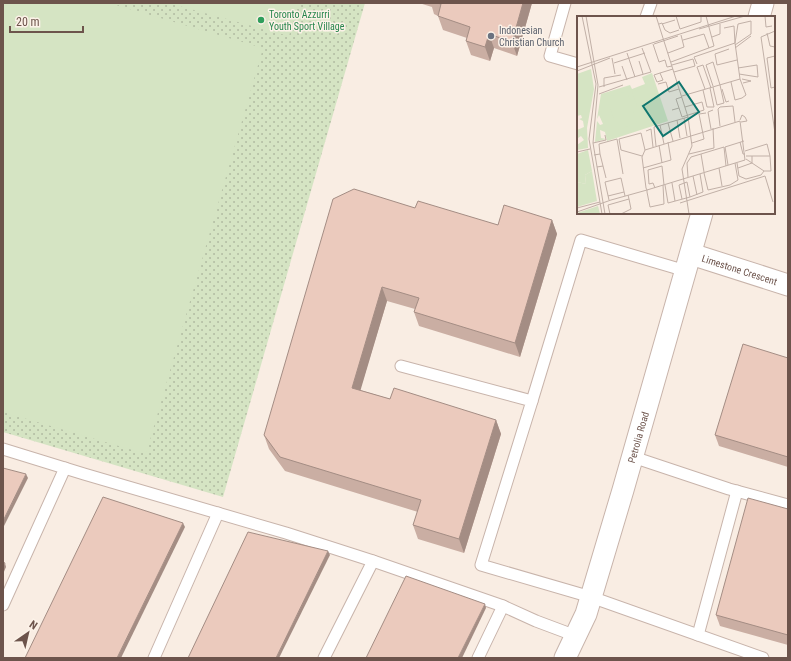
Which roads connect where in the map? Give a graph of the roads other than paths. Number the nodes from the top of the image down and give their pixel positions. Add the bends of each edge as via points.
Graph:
1 (565, 3) edge
2 (651, 3) edge
3 (762, 3) edge
4 (646, 16) edge
5 (758, 16) edge
6 (577, 64) edge
7 (702, 214) edge
8 (688, 262) junction
9 (788, 285) edge
10 (401, 366) dead end
11 (532, 401) junction
12 (3, 449) edge
13 (633, 457) junction
14 (65, 468) junction
15 (737, 491) junction
16 (788, 505) edge
17 (218, 514) junction
18 (373, 561) junction
19 (591, 597) junction
20 (3, 605) edge
21 (503, 606) junction
22 (698, 635) junction
23 (576, 636) junction
24 (154, 658) edge
25 (324, 658) edge
26 (478, 658) edge
27 (565, 658) edge
28 (763, 658) edge

1 - 6 lane via 550,56
2 - 4 lane
3 - 5 street
7 - 8 street, Petrolia Road
8 - 9 street, Limestone Crescent
8 - 11 lane via 581,240
8 - 13 street, Petrolia Road
10 - 11 lane
11 - 19 lane via 482,565
12 - 14 lane
13 - 15 lane
13 - 19 street, Petrolia Road
14 - 17 lane
14 - 20 lane
15 - 16 lane
15 - 22 lane
17 - 18 lane
17 - 24 lane
18 - 21 lane
18 - 25 lane
19 - 22 lane
19 - 23 street, Petrolia Road
21 - 23 lane
21 - 26 lane
22 - 28 lane
23 - 27 street, Petrolia Road

